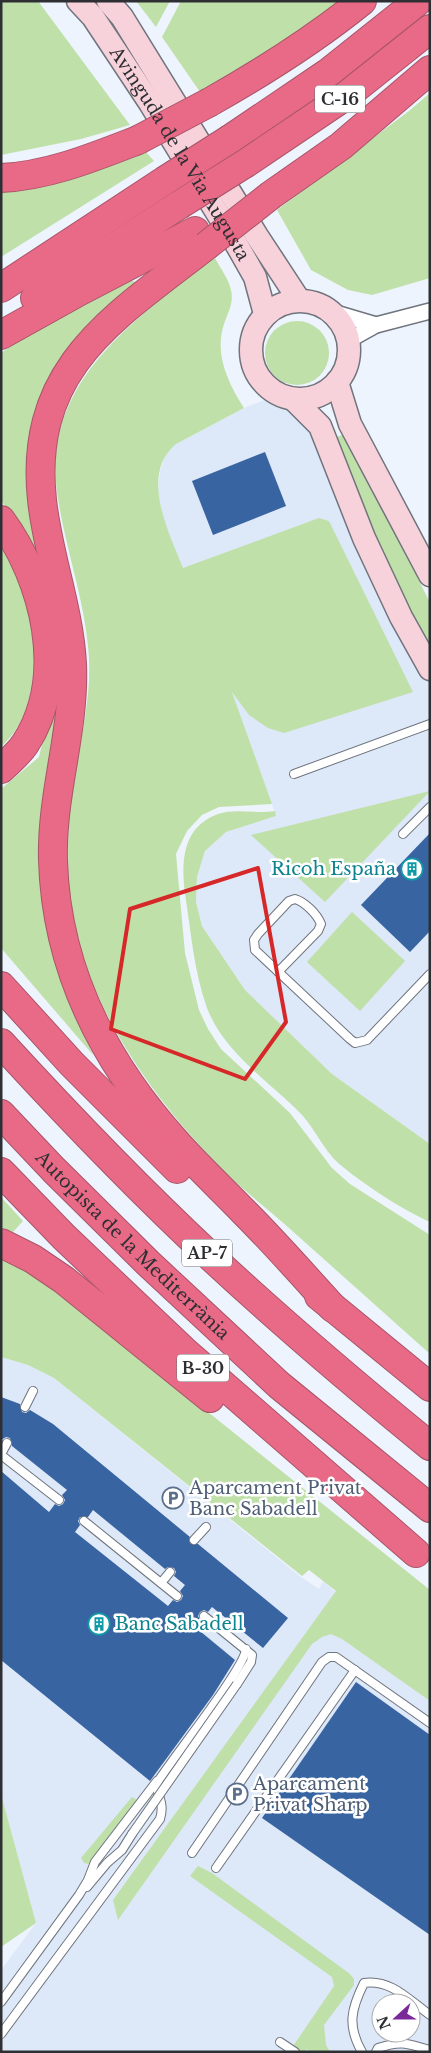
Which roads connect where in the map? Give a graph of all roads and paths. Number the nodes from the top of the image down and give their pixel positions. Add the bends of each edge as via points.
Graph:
1 (78, 1) edge
2 (108, 1) edge
3 (362, 1) edge
4 (402, 1) edge
5 (418, 1) edge
6 (430, 28) edge
7 (348, 58) junction
8 (430, 70) edge
9 (65, 166) junction
10 (1, 172) edge
11 (1, 178) edge
12 (200, 238) junction
13 (1, 288) edge
14 (299, 300) junction
15 (430, 311) edge
16 (332, 312) junction
17 (265, 314) junction
18 (1, 322) edge
19 (376, 325) junction
20 (1, 335) edge
21 (349, 340) junction
22 (337, 382) junction
23 (294, 400) junction
24 (1, 520) edge
25 (430, 575) edge
26 (430, 669) edge
27 (430, 724) edge
28 (1, 769) edge
29 (294, 774) dead end
30 (430, 807) edge
31 (403, 834) dead end
32 (278, 972) junction
33 (430, 974) edge
34 (1, 986) edge
35 (1, 1043) edge
36 (1, 1114) edge
37 (1, 1172) edge
38 (1, 1243) edge
39 (334, 1308) junction
40 (430, 1388) edge
41 (33, 1390) dead end
42 (25, 1407) dead end
43 (7, 1444) dead end
44 (430, 1446) edge
45 (1, 1454) edge
46 (58, 1500) dead end
47 (430, 1508) edge
48 (84, 1520) dead end
49 (206, 1527) dead end
50 (194, 1540) dead end
51 (423, 1558) edge
52 (170, 1572) dead end
53 (161, 1583) junction
54 (176, 1596) dead end
55 (204, 1616) dead end
56 (246, 1649) junction
57 (355, 1670) junction
58 (430, 1723) edge
59 (163, 1773) junction
60 (192, 1853) dead end
61 (216, 1868) dead end
62 (79, 1896) junction
63 (1, 2002) edge
64 (430, 2015) edge
65 (1, 2034) edge
66 (280, 2042) dead end
67 (430, 2050) edge
68 (295, 2052) edge
69 (362, 2052) edge
70 (376, 2052) edge

1 - 17 street, Avinguda de la Via Augusta via 93,17 150,102 238,247 255,277
2 - 14 street, Avinguda de la Via Augusta via 122,18
3 - 9 highway, bridge via 276,64 210,102 138,140
4 - 7 highway
5 - 7 highway, C-16
6 - 18 highway, C-16, bridge via 347,95
7 - 13 highway, C-16, bridge
8 - 12 highway, bridge via 341,146
9 - 10 highway
9 - 11 highway via 36,174
12 - 20 highway via 131,265
12 - 39 highway via 101,331 74,362 59,387 49,414 43,441 42,500 70,631 72,667 71,704 54,821 54,891 65,952 78,990 93,1026 112,1058 176,1143
14 - 16 street via 316,303
14 - 17 street via 280,304
15 - 19 street
16 - 19 street
16 - 21 street
17 - 23 street via 256,325 250,344 252,364 261,382 277,395
19 - 21 street
21 - 22 street via 349,361
22 - 23 street via 321,396
22 - 25 street via 350,424
23 - 26 street via 320,426 364,538 401,617
24 - 28 highway via 23,555 34,584 44,623 48,667 46,690 33,728 25,745
27 - 29 lane
30 - 31 lane
32 - 32 lane via 321,924 301,900 289,901 254,940 255,950
32 - 33 lane via 355,1043 367,1040
34 - 39 highway via 72,1064 170,1162 229,1218
35 - 44 highway, AP-7 via 210,1256
36 - 47 highway, Autopista de la Mediterrània / AP-7 via 148,1264 279,1386
37 - 51 highway, B-30 via 189,1356
38 - 51 highway via 64,1280 288,1463
39 - 40 highway
41 - 42 lane
43 - 45 lane
45 - 46 lane
48 - 53 lane
49 - 50 lane
52 - 53 lane
53 - 54 lane
55 - 56 lane
56 - 59 lane via 246,1655 230,1680
56 - 62 lane, bridge via 252,1655 251,1662 122,1850
57 - 58 lane
57 - 60 lane via 336,1656 322,1662
57 - 61 lane
59 - 62 lane via 95,1862
59 - 65 lane via 157,1783 163,1809 160,1819
62 - 63 lane
64 - 69 lane via 390,1986 364,1983 354,2002 352,2023
66 - 68 lane
67 - 70 lane via 400,2043 378,2048

